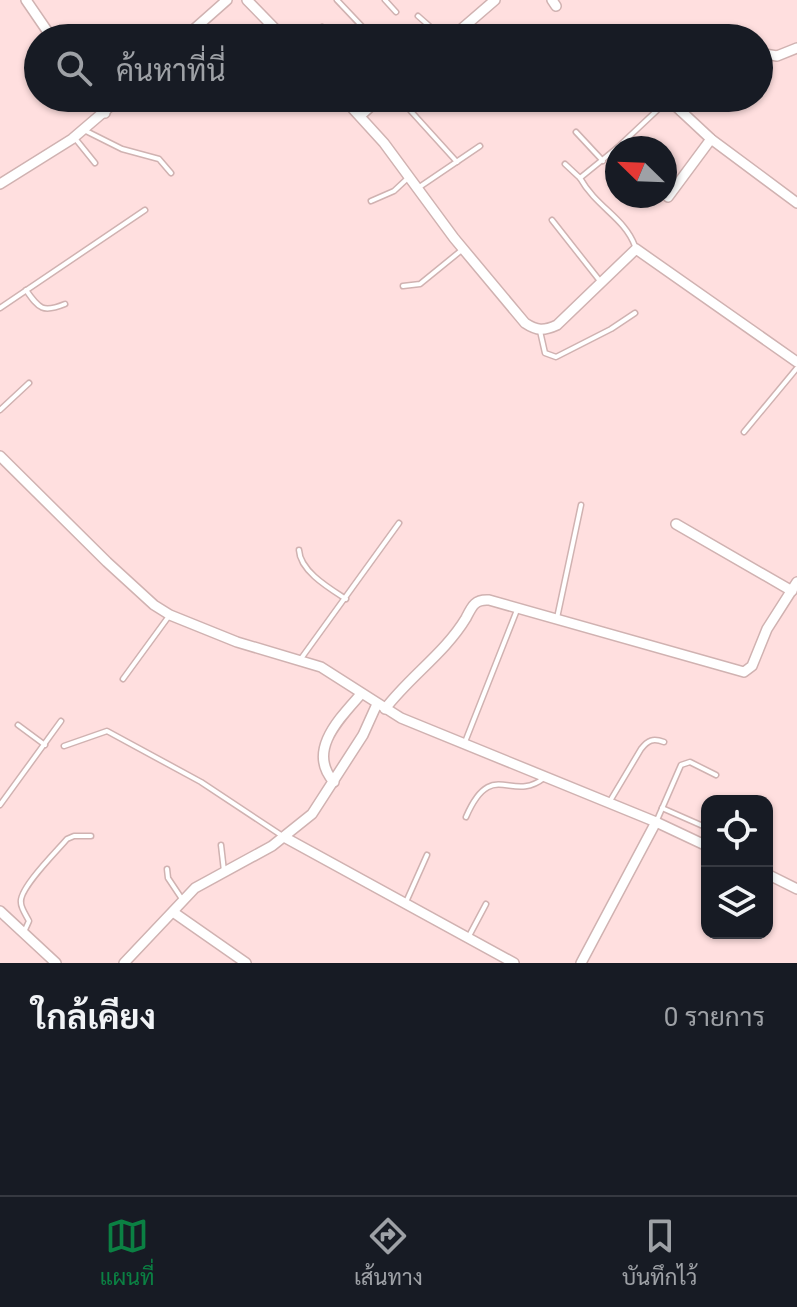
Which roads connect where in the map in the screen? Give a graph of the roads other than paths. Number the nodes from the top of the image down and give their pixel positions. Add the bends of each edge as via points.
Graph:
1 (26, 0) edge
2 (227, 0) edge
3 (247, 0) edge
4 (337, 0) edge
5 (385, 0) edge
6 (495, 0) edge
7 (396, 12) dead end
8 (418, 16) dead end
9 (42, 24) edge
10 (200, 24) edge
11 (270, 24) edge
12 (360, 24) edge
13 (427, 24) edge
14 (467, 24) edge
15 (797, 48) edge
16 (773, 55) edge
17 (356, 112) edge
18 (364, 112) edge
19 (412, 112) edge
20 (654, 112) edge
21 (682, 112) edge
22 (105, 113) edge
23 (360, 116) junction
24 (83, 130) junction
25 (576, 132) dead end
26 (629, 136) edge
27 (74, 137) junction
28 (711, 139) junction
29 (480, 146) dead end
30 (603, 161) joint
31 (457, 162) junction
32 (95, 163) dead end
33 (565, 164) dead end
34 (171, 173) dead end
35 (410, 176) junction
36 (580, 178) junction
37 (0, 184) edge
38 (677, 185) edge
39 (418, 188) junction
40 (371, 201) dead end
41 (797, 203) edge
42 (145, 210) dead end
43 (552, 220) dead end
44 (463, 249) junction
45 (636, 249) junction
46 (600, 281) junction
47 (403, 286) dead end
48 (26, 290) junction
49 (65, 304) dead end
50 (0, 308) edge
51 (635, 313) dead end
52 (540, 331) junction
53 (797, 362) edge
54 (797, 368) edge
55 (29, 383) dead end
56 (0, 410) edge
57 (744, 432) dead end
58 (0, 456) edge
59 (581, 505) dead end
60 (399, 523) dead end
61 (676, 524) dead end
62 (299, 550) dead end
63 (794, 586) edge
64 (346, 599) junction
65 (517, 610) junction
66 (170, 615) junction
67 (556, 620) junction
68 (300, 660) junction
69 (123, 679) dead end
70 (361, 694) junction
71 (381, 707) junction
72 (61, 721) dead end
73 (18, 725) dead end
74 (664, 742) dead end
75 (465, 744) junction
76 (45, 745) junction
77 (64, 746) dead end
78 (716, 775) dead end
79 (544, 778) junction
80 (334, 782) junction
81 (609, 803) junction
82 (0, 805) edge
83 (662, 808) junction
84 (466, 817) dead end
85 (656, 822) junction
86 (701, 825) edge
87 (91, 836) dead end
88 (284, 837) junction
89 (701, 843) edge
90 (221, 845) dead end
91 (427, 855) dead end
92 (167, 869) dead end
93 (224, 871) junction
94 (773, 877) edge
95 (797, 889) edge
96 (184, 901) junction
97 (405, 904) junction
98 (486, 904) dead end
99 (0, 911) edge
100 (173, 912) junction
101 (23, 933) junction
102 (468, 938) junction
103 (56, 963) edge
104 (124, 963) edge
105 (246, 963) edge
106 (514, 963) edge
107 (581, 963) edge

1 - 9 street
2 - 10 street
3 - 11 street
4 - 12 lane
5 - 7 lane
6 - 14 street
8 - 13 lane
15 - 16 street
17 - 23 street
18 - 23 street
19 - 31 lane
20 - 26 lane
21 - 28 street
22 - 24 street
23 - 35 street
24 - 27 street
24 - 34 lane via 159,159
25 - 30 lane
27 - 32 lane
27 - 37 street
28 - 38 street
28 - 41 street
29 - 31 lane
30 - 36 lane
31 - 39 lane
33 - 36 lane
35 - 39 street
35 - 40 lane
36 - 45 lane via 592,198 630,232
39 - 44 street
42 - 48 lane
43 - 46 lane
44 - 47 lane via 420,284
44 - 52 street via 525,323
45 - 46 street
45 - 53 street
46 - 52 street via 557,325
48 - 49 lane via 36,306 51,310
48 - 50 lane
51 - 52 lane via 556,357 545,353
54 - 57 lane
55 - 56 lane
58 - 66 street via 107,562
59 - 67 lane
60 - 64 lane
61 - 63 street
62 - 64 lane via 305,567
63 - 67 street via 744,672
64 - 68 lane
65 - 67 street
65 - 71 street via 489,600 476,602 447,643
65 - 75 lane
66 - 68 street
66 - 69 lane
68 - 70 street via 321,667
70 - 71 street
70 - 80 street via 333,729 323,752 325,772
71 - 75 street
71 - 80 street
72 - 76 lane
73 - 76 lane
74 - 81 lane via 647,742
75 - 79 street
76 - 82 lane
77 - 88 lane via 107,731 201,782
78 - 83 lane via 690,762 681,765
79 - 81 street
79 - 84 lane via 533,786 482,789
80 - 88 street via 312,814
81 - 85 street
83 - 85 lane
83 - 86 lane
85 - 89 street
85 - 107 street
87 - 101 lane via 67,839 26,887 20,897 29,926
88 - 93 street
88 - 97 street
90 - 93 lane
91 - 97 lane
92 - 96 lane
93 - 96 street
94 - 95 street
96 - 100 street
97 - 102 street
98 - 102 lane
99 - 101 street
100 - 104 street
100 - 105 street
101 - 103 street
102 - 106 street

